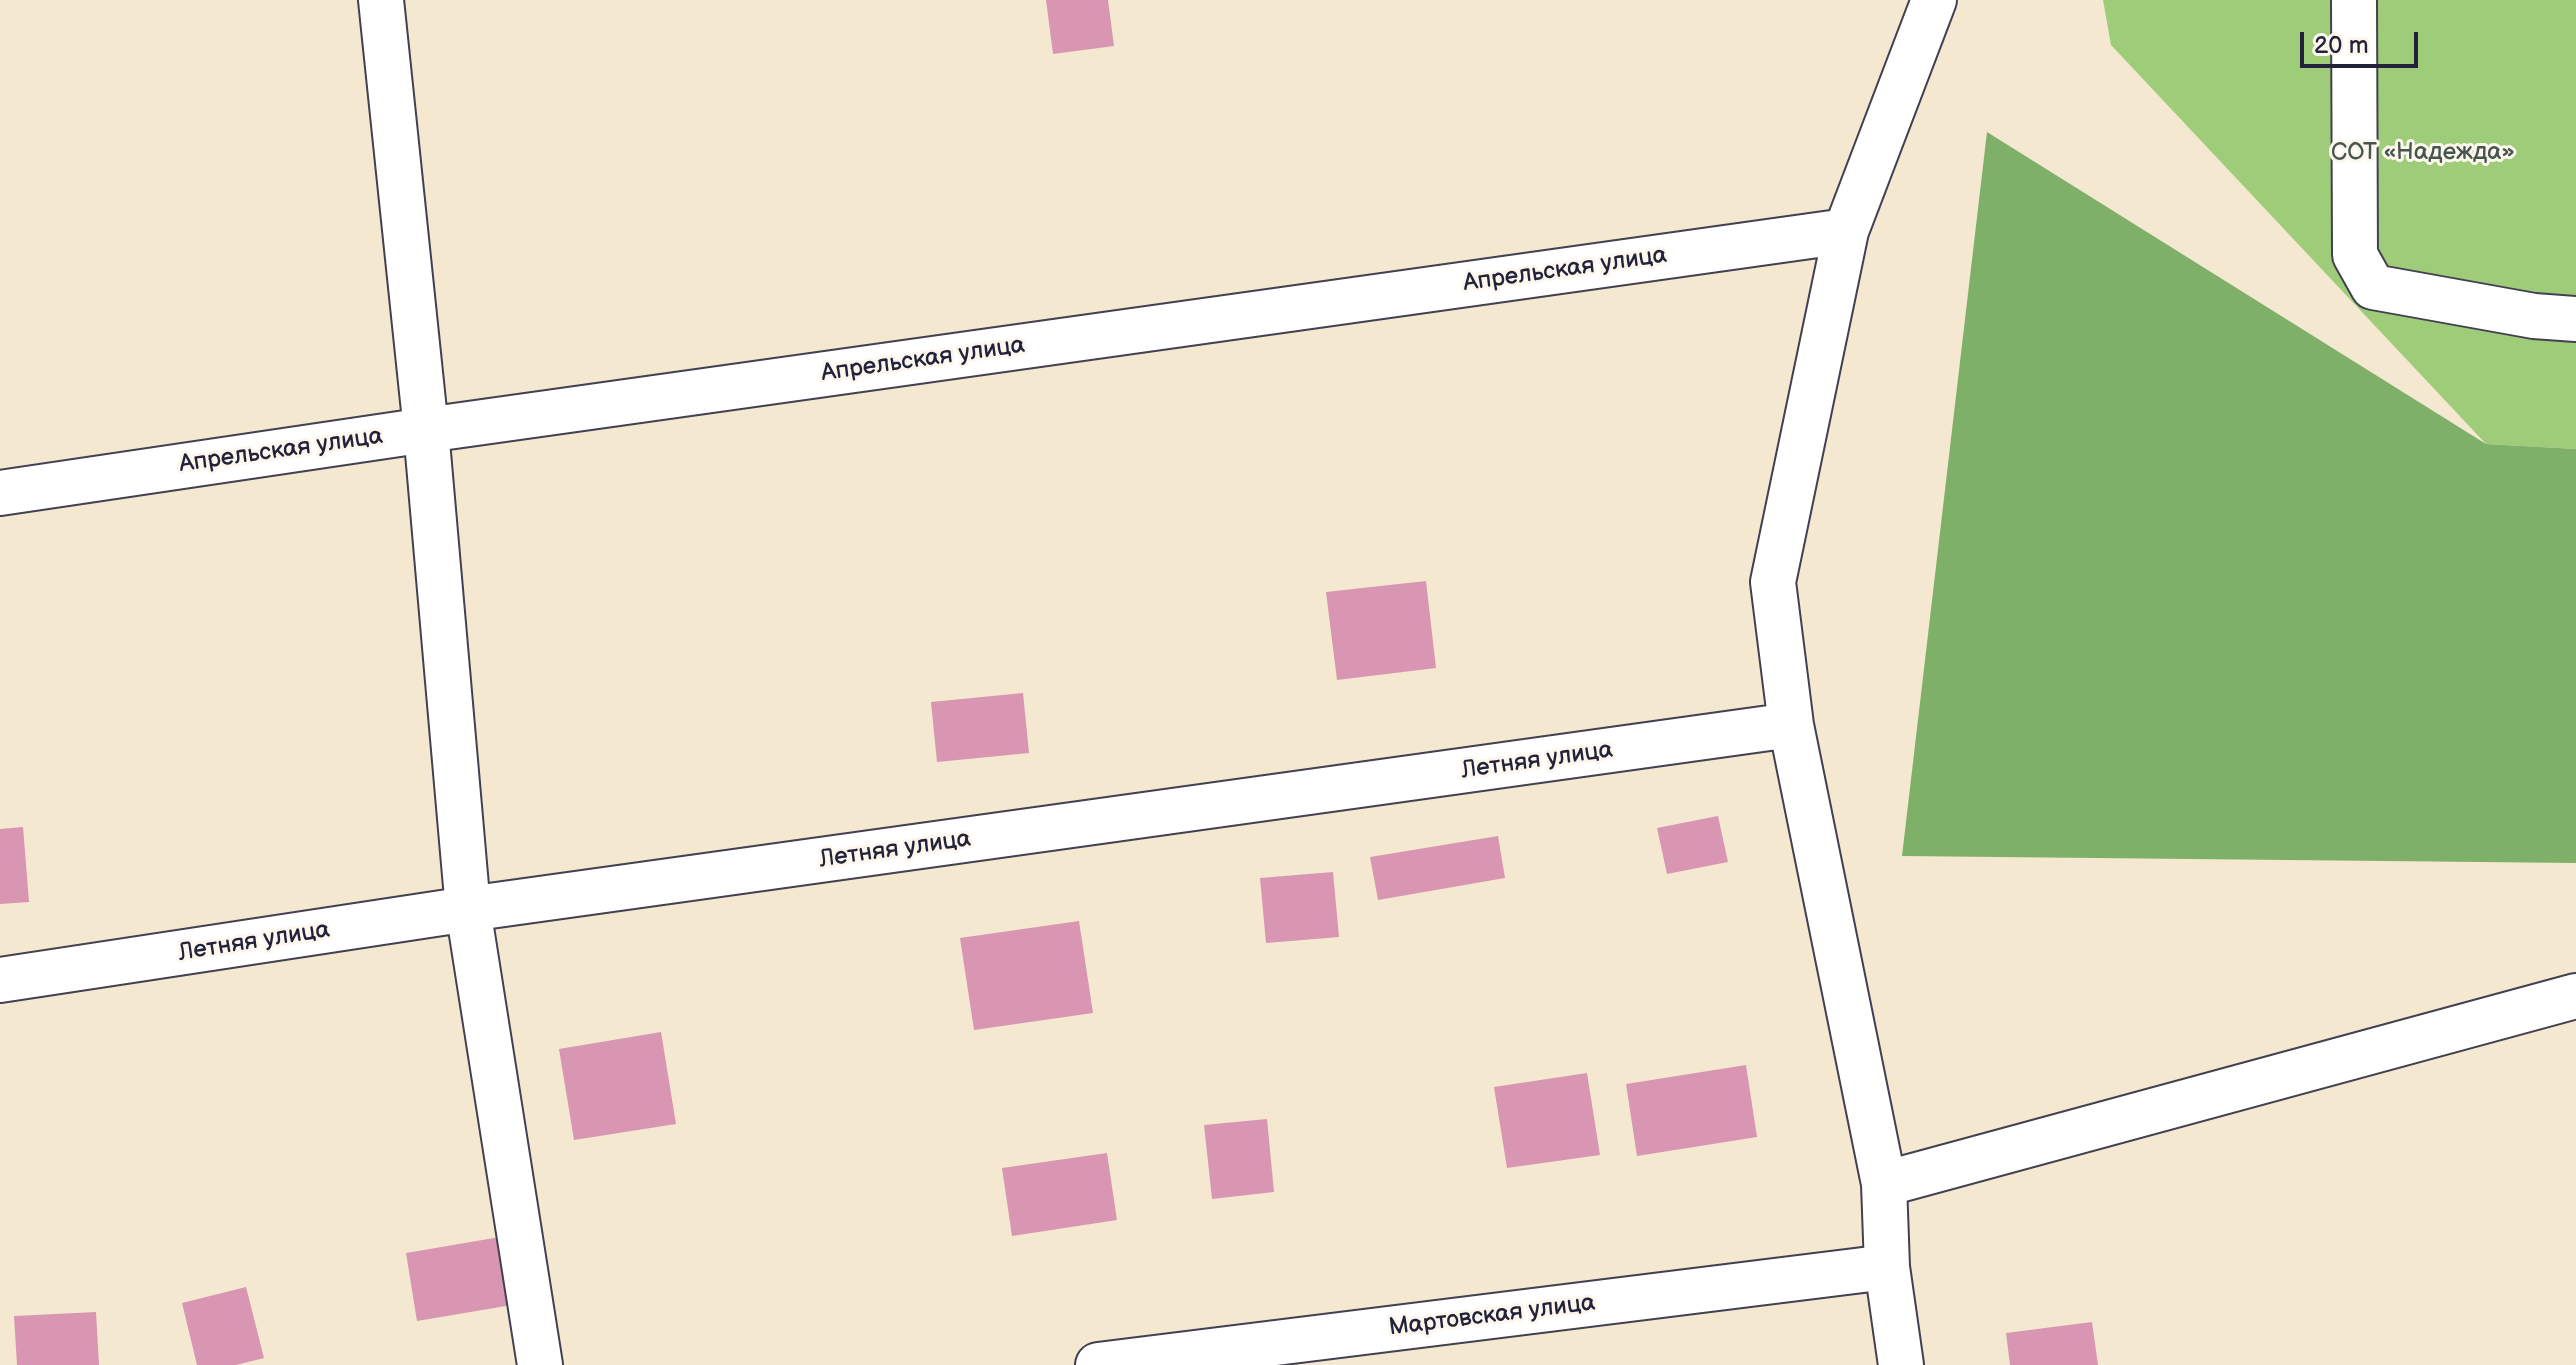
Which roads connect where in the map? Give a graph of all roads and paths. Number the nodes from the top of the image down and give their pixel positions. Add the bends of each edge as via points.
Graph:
1 (381, 0) edge
2 (1934, 0) edge
3 (2354, 0) edge
4 (1846, 231) junction
5 (2576, 319) edge
6 (426, 430) junction
7 (0, 493) edge
8 (1791, 725) junction
9 (468, 909) junction
10 (0, 980) edge
11 (2576, 996) edge
12 (1884, 1184) junction
13 (1887, 1267) junction
14 (540, 1365) edge
15 (1098, 1365) edge
16 (1901, 1365) edge

1 - 6 street
2 - 4 street
3 - 5 street via 2355,255 2373,287
4 - 6 street, Апрельская улица
4 - 8 street via 1773,582
6 - 7 street, Апрельская улица
6 - 9 street
8 - 9 street, Летняя улица
8 - 12 street
9 - 10 street, Летняя улица
9 - 14 street
11 - 12 street
12 - 13 street
13 - 15 street, Мартовская улица
13 - 16 street

